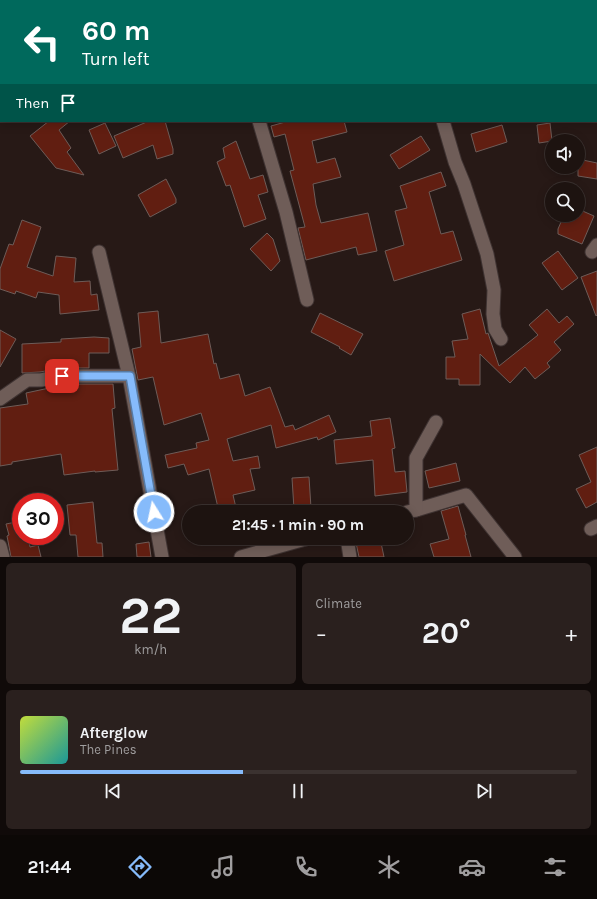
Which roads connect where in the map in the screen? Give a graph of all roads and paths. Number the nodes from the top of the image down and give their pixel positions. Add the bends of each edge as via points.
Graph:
1 (259, 122) edge
2 (443, 122) edge
3 (99, 252) dead end
4 (307, 300) dead end
5 (501, 339) dead end
6 (130, 376) junction
7 (0, 399) edge
8 (436, 422) dead end
9 (412, 505) edge
10 (414, 510) edge
11 (284, 545) edge
12 (348, 545) edge
13 (0, 546) edge
14 (3, 557) edge
15 (162, 557) edge
16 (241, 557) edge
17 (350, 557) edge
18 (515, 557) edge

1 - 4 street via 286,212
2 - 5 street via 487,254 494,290 495,329
3 - 6 street
6 - 7 street via 62,376 27,380
6 - 15 street
8 - 9 street via 416,458
10 - 18 street via 466,495
11 - 16 street
12 - 17 street
13 - 14 street

